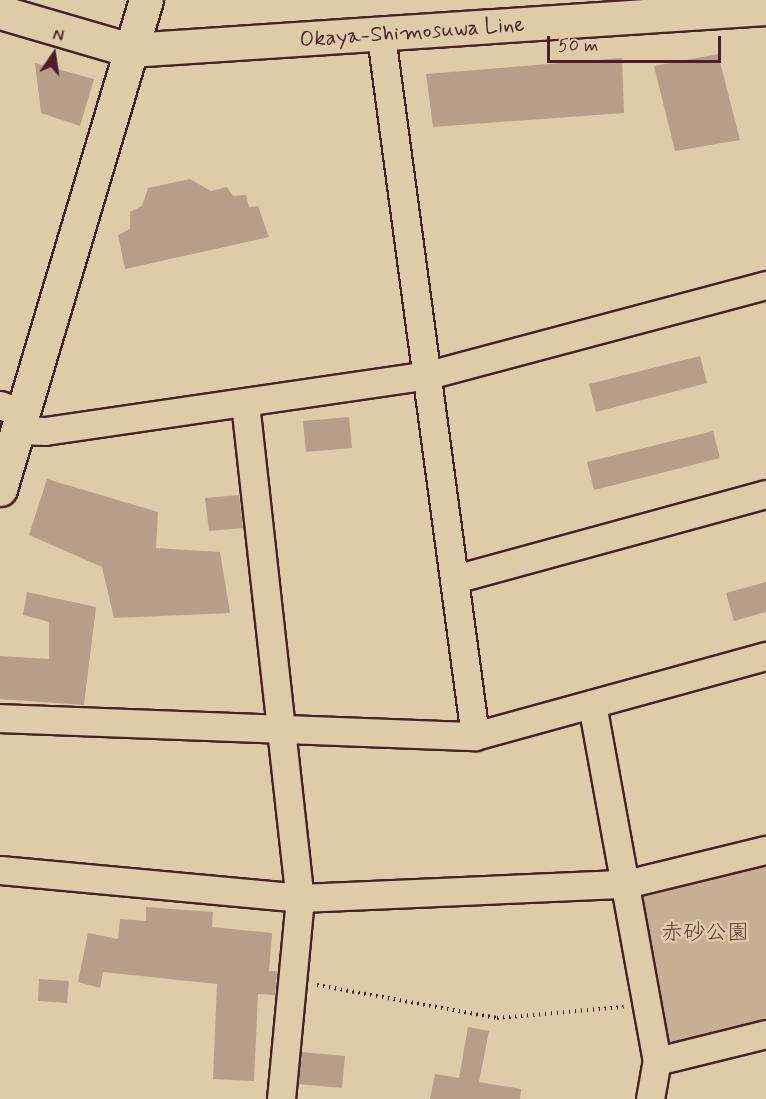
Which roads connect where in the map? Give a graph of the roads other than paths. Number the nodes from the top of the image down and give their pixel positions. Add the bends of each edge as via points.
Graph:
1 (146, 0) edge
2 (766, 8) edge
3 (0, 12) edge
4 (381, 36) junction
5 (130, 50) junction
6 (766, 285) edge
7 (428, 375) junction
8 (245, 403) junction
9 (13, 416) edge
10 (0, 489) edge
11 (766, 494) edge
12 (455, 579) junction
13 (766, 656) edge
14 (592, 704) junction
15 (0, 718) edge
16 (279, 729) junction
17 (475, 736) junction
18 (766, 850) edge
19 (0, 870) edge
20 (626, 884) junction
21 (300, 898) junction
22 (766, 1035) edge
23 (657, 1062) junction
24 (280, 1099) edge
25 (650, 1099) edge

1 - 5 main road
2 - 4 main road, Okaya-Shimosuwa Line
3 - 5 main road, Okaya-Shimosuwa Line
4 - 5 main road, Okaya-Shimosuwa Line
4 - 7 street
5 - 9 main road
6 - 7 street
7 - 8 street
7 - 12 street
8 - 9 street via 45,430
8 - 16 street
9 - 10 main road
11 - 12 street
12 - 17 street
13 - 14 street
14 - 17 street
14 - 20 street
15 - 16 street
16 - 17 street
16 - 21 street
18 - 20 street
19 - 21 street
20 - 21 street
20 - 23 street
21 - 24 street via 295,982
22 - 23 street
23 - 25 street

